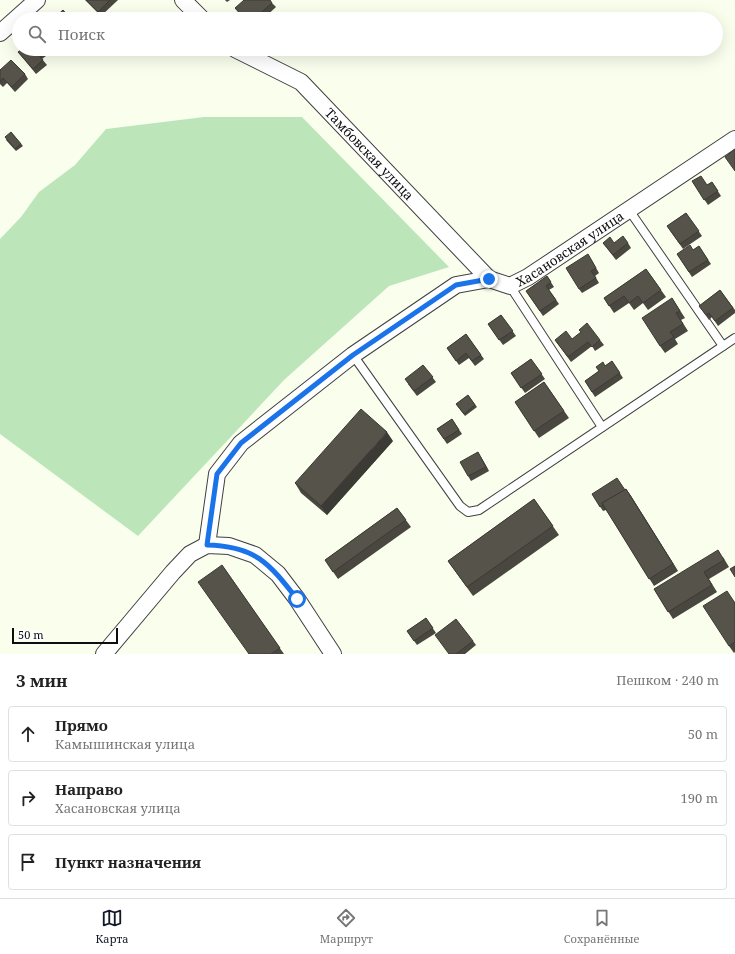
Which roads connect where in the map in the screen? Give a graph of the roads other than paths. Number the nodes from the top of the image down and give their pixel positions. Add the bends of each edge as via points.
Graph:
1 (37, 0) edge
2 (183, 0) edge
3 (24, 12) edge
4 (195, 12) edge
5 (12, 22) edge
6 (0, 33) edge
7 (249, 56) edge
8 (735, 139) edge
9 (629, 210) junction
10 (489, 279) junction
11 (510, 286) junction
12 (735, 338) edge
13 (723, 346) junction
14 (353, 355) junction
15 (602, 427) junction
16 (207, 545) junction
17 (104, 654) edge
18 (332, 654) edge

1 - 3 street
2 - 4 street
5 - 6 street
7 - 10 street, Тамбовская улица via 301,82
8 - 9 street, Хасановская улица
9 - 11 street, Хасановская улица via 528,277
9 - 13 lane
10 - 11 street, Хасановская улица
10 - 14 street, Хасановская улица via 456,285
11 - 15 lane
12 - 13 lane
13 - 15 lane
14 - 15 lane via 460,506 468,512 479,510
14 - 16 street, Хасановская улица via 241,443 217,474
16 - 17 street via 190,554
16 - 18 street via 229,546 255,555 278,574

